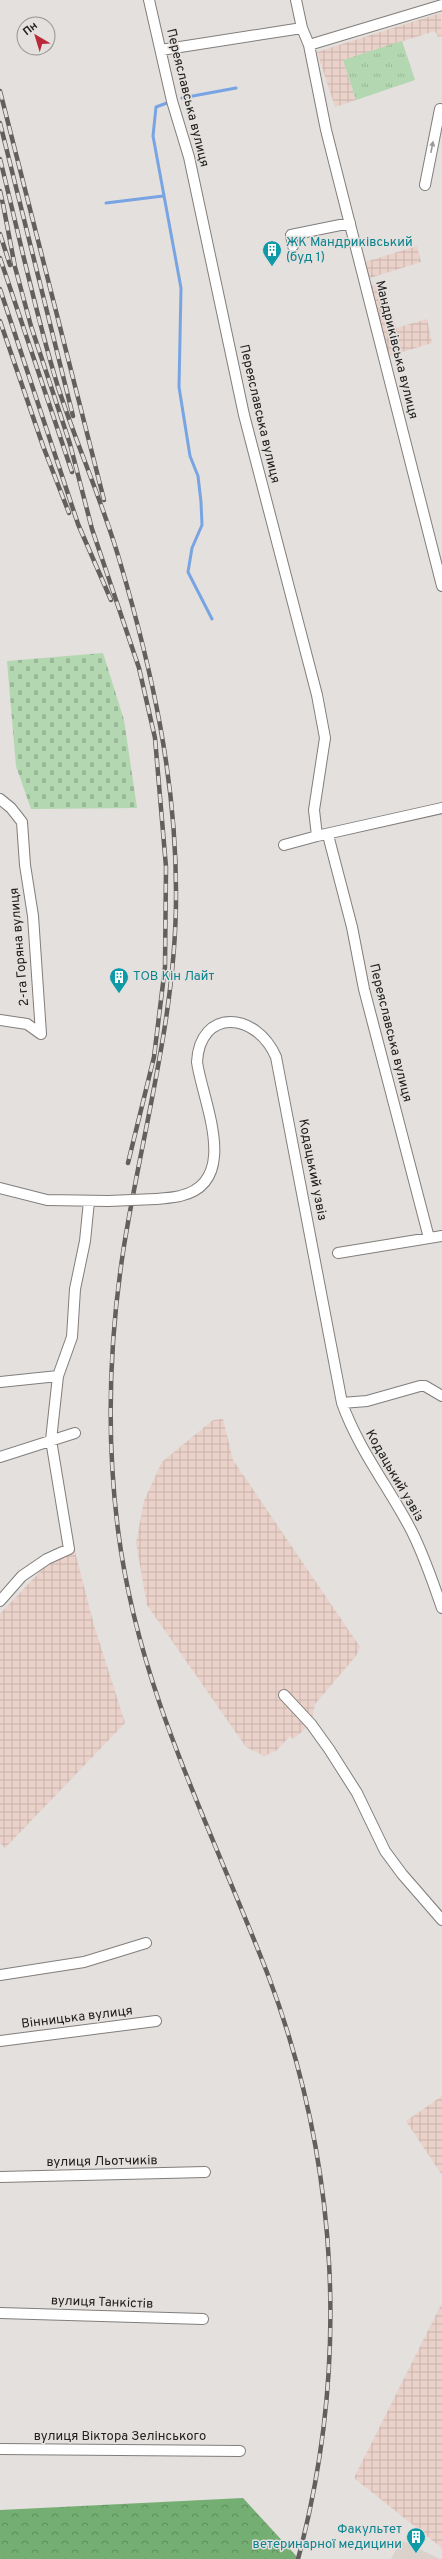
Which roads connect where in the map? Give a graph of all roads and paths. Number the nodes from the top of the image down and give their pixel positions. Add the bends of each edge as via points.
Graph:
1 (149, 0) edge
2 (296, 0) edge
3 (442, 5) edge
4 (302, 28) junction
5 (309, 45) junction
6 (161, 50) junction
7 (440, 109) dead end
8 (425, 185) dead end
9 (350, 223) junction
10 (293, 246) dead end
11 (442, 586) edge
12 (0, 799) edge
13 (442, 808) edge
14 (328, 835) junction
15 (317, 836) junction
16 (284, 845) dead end
17 (0, 1020) edge
18 (0, 1188) edge
19 (89, 1201) junction
20 (442, 1236) edge
21 (429, 1238) junction
22 (338, 1253) dead end
23 (58, 1376) junction
24 (0, 1382) edge
25 (442, 1396) edge
26 (342, 1403) junction
27 (75, 1433) dead end
28 (51, 1440) junction
29 (0, 1457) edge
30 (0, 1601) edge
31 (442, 1608) edge
32 (284, 1695) dead end
33 (442, 1920) edge
34 (146, 1943) dead end
35 (0, 1975) edge
36 (156, 2021) dead end
37 (0, 2041) edge
38 (204, 2172) dead end
39 (0, 2177) edge
40 (0, 2313) edge
41 (203, 2319) dead end
42 (0, 2449) edge
43 (240, 2451) dead end

1 - 6 street, Переяславська вулиця
2 - 4 street, Мандриківська вулиця
3 - 5 street
4 - 5 street, Мандриківська вулиця
4 - 6 street
5 - 9 street, Мандриківська вулиця via 326,130
6 - 15 street, Переяславська вулиця via 172,101 189,157 244,415 317,695 325,738 314,810
8 -> 7 street
9 - 10 street via 291,235
9 - 11 street, Мандриківська вулиця
12 - 17 street, 2-га Горяна вулиця via 22,822 25,865 33,916 41,1034 27,1024
13 - 14 street
14 - 15 street
14 - 21 street, Переяславська вулиця via 352,927 364,989
15 - 16 street
18 - 19 street, Кодацький узвіз via 47,1200
19 - 23 street via 85,1241 75,1289 72,1337
19 - 26 street, Кодацький узвіз, bridge via 181,1196 191,1192 206,1179 213,1165 214,1131 197,1062 198,1050 202,1039 220,1024 231,1022 254,1027 270,1044 276,1057
20 - 21 street
21 - 22 street
23 - 24 street
23 - 28 street
25 - 26 street via 425,1386 420,1386 367,1401
26 - 31 street, Кодацький узвіз via 358,1439 425,1558
27 - 28 street
28 - 29 street
28 - 30 street via 69,1549 22,1576
32 - 33 street via 311,1724 329,1749 357,1793 385,1851
34 - 35 street via 84,1962
36 - 37 street, Вінницька вулиця
38 - 39 street, вулиця Льотчиків
40 - 41 street, вулиця Танкістів
42 - 43 street, вулиця Віктора Зелінського

